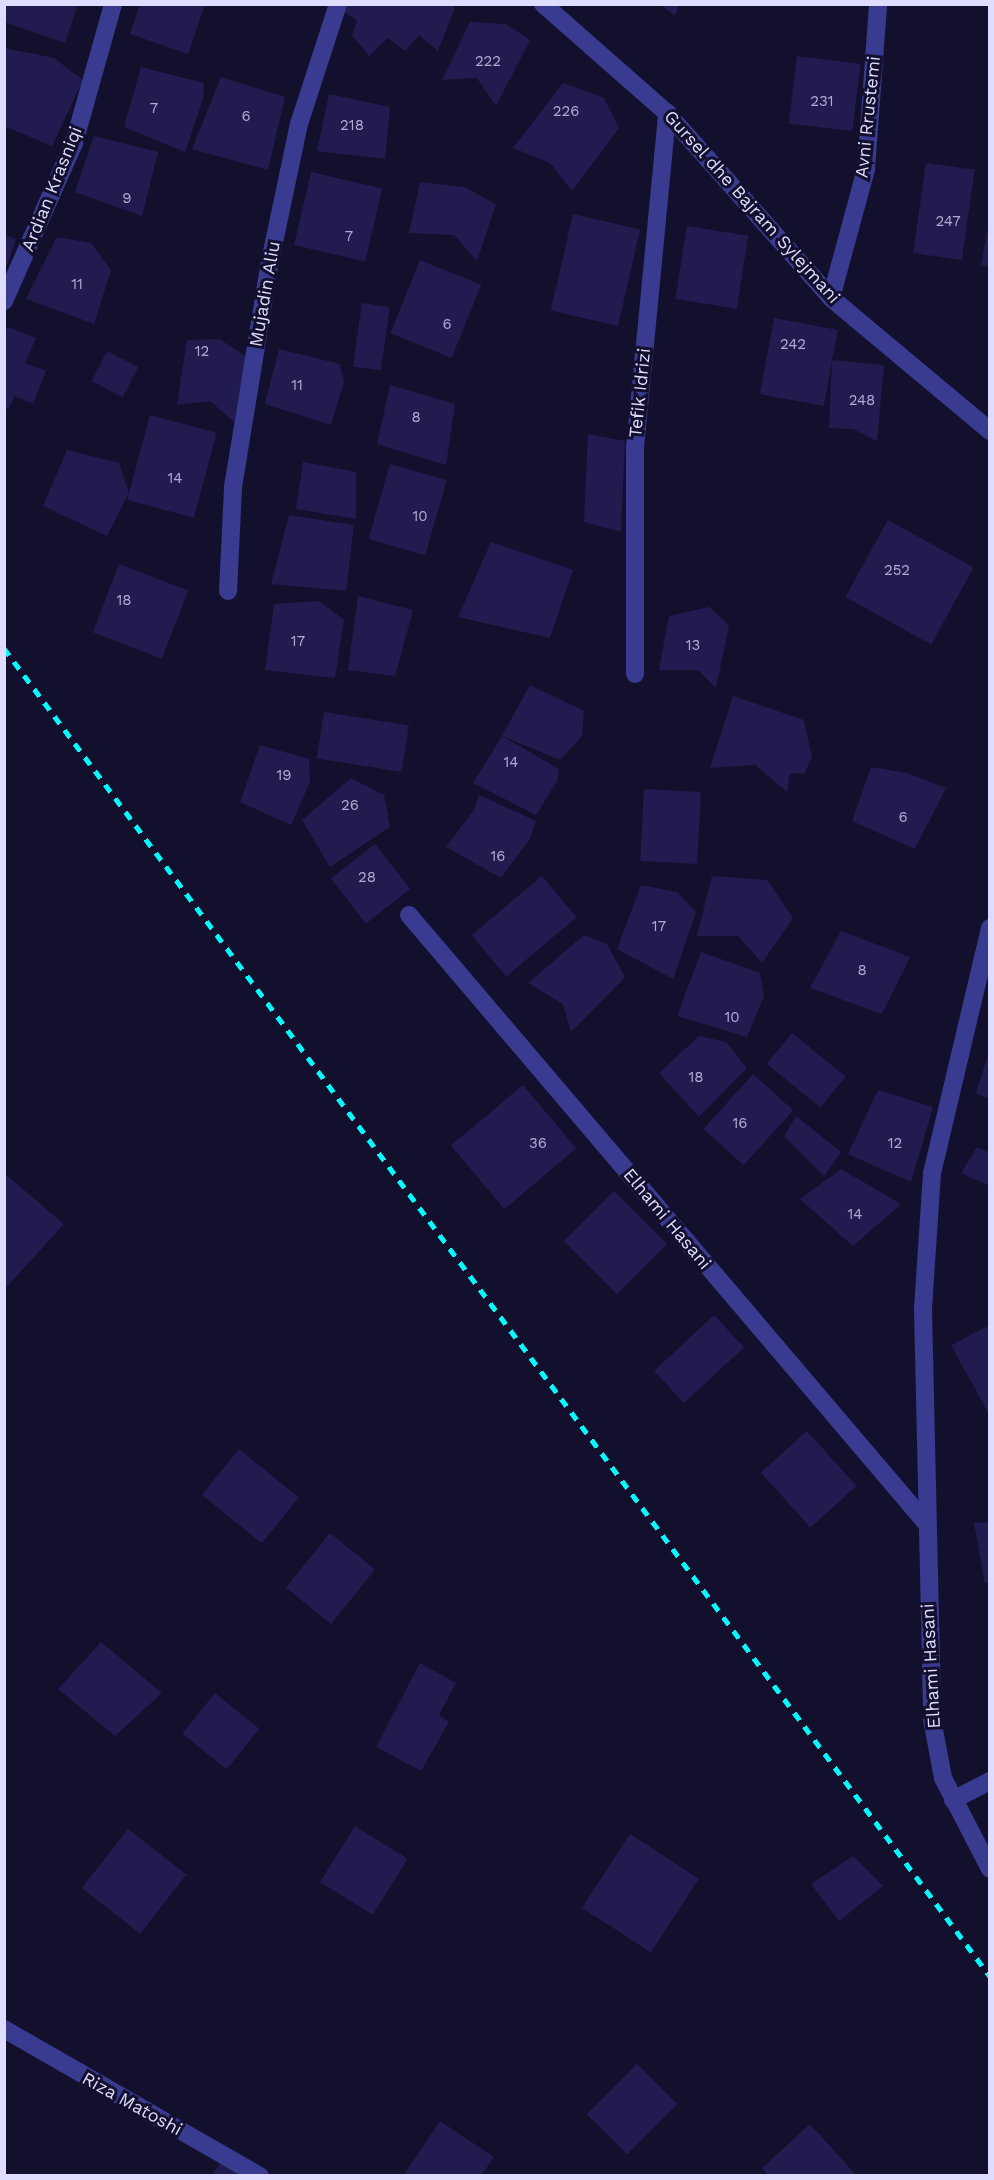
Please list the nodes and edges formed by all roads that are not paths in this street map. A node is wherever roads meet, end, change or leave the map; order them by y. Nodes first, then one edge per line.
1 (113, 4) edge
2 (338, 4) edge
3 (543, 4) edge
4 (878, 4) edge
5 (667, 113) junction
6 (831, 298) junction
7 (4, 301) edge
8 (990, 432) edge
9 (228, 591) dead end
10 (635, 674) dead end
11 (409, 915) dead end
12 (990, 928) edge
13 (926, 1523) junction
14 (990, 1781) edge
15 (952, 1800) junction
16 (990, 1869) edge
17 (4, 2029) edge
18 (260, 2175) edge

1 - 7 street, Ardian Krasniqi
2 - 9 street, Mujadin Aliu
3 - 5 street, Gursel dhe Bajram Sylejmani
4 - 6 street, Avni Rrustemi
5 - 6 street, Gursel dhe Bajram Sylejmani
5 - 10 street, Tefik Idrizi
6 - 8 street, Gursel dhe Bajram Sylejmani
11 - 13 street, Elhami Hasani
12 - 13 street, Elhami Hasani
13 - 15 street, Elhami Hasani
14 - 15 street
15 - 16 street, Elhami Hasani
17 - 18 street, Riza Matoshi

